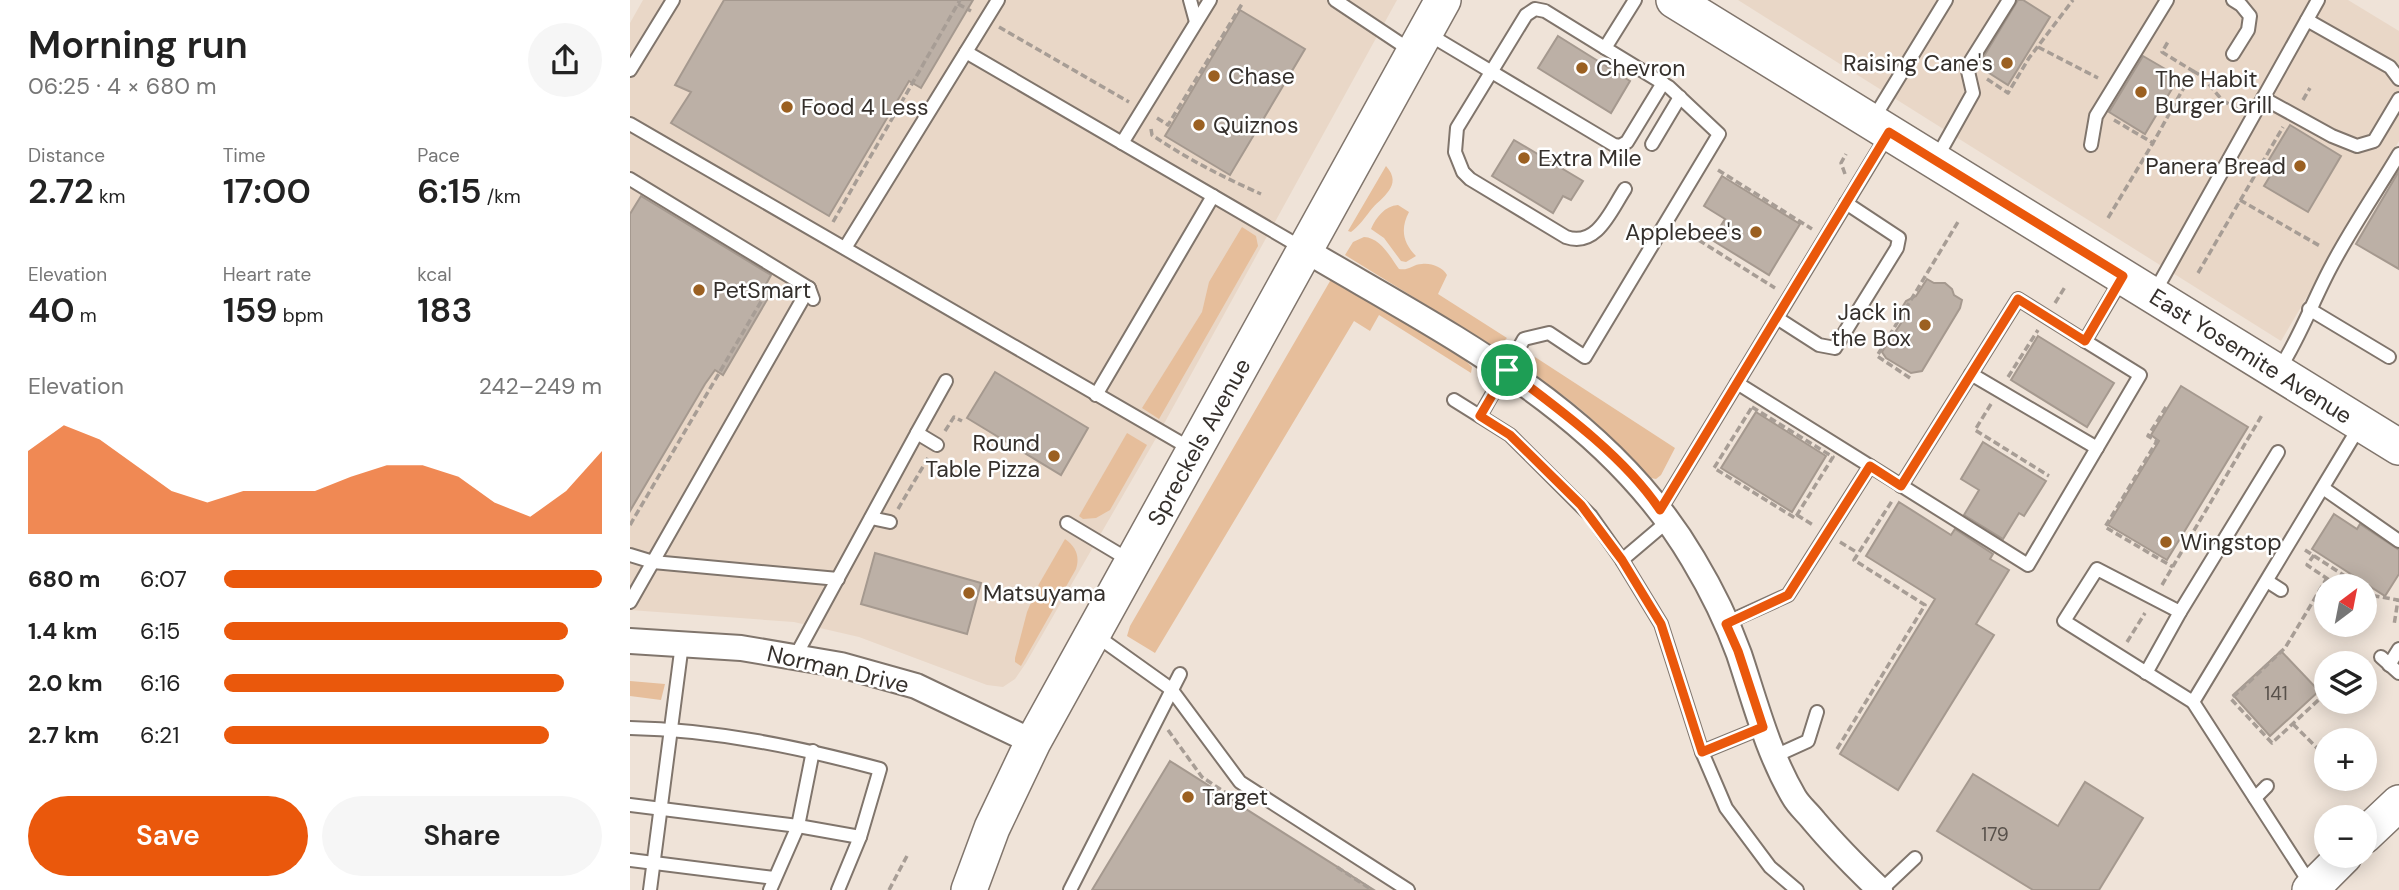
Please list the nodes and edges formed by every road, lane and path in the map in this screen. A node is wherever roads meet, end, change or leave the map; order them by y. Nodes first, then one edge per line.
1 (673, 0) edge
2 (998, 0) edge
3 (1190, 0) edge
4 (1210, 0) edge
5 (1335, 0) edge
6 (1443, 0) edge
7 (1467, 0) edge
8 (1635, 0) edge
9 (1674, 0) edge
10 (1946, 0) edge
11 (2009, 0) edge
12 (2073, 0) edge
13 (2167, 0) edge
14 (2233, 0) edge
15 (2318, 0) edge
16 (959, 2) edge
17 (1242, 4) dead end
18 (986, 20) junction
19 (2307, 20) junction
20 (1196, 22) junction
21 (2169, 40) dead end
22 (2038, 47) junction
23 (1605, 48) junction
24 (966, 52) junction
25 (2233, 54) dead end
26 (1416, 56) junction
27 (630, 70) edge
28 (2193, 71) junction
29 (1493, 72) junction
30 (2098, 78) dead end
31 (1987, 79) dead end
32 (2399, 79) edge
33 (1663, 83) junction
34 (2310, 88) dead end
35 (1680, 97) junction
36 (2263, 98) junction
37 (2399, 99) edge
38 (2237, 109) dead end
39 (1142, 110) junction
40 (2294, 115) junction
41 (1156, 118) junction
42 (2114, 120) dead end
43 (630, 124) edge
44 (1880, 127) junction
45 (1122, 143) junction
46 (2153, 143) junction
47 (1652, 144) dead end
48 (2091, 145) dead end
49 (2399, 154) edge
50 (1935, 161) junction
51 (1716, 169) dead end
52 (630, 179) edge
53 (1625, 189) dead end
54 (1261, 194) dead end
55 (1213, 196) junction
56 (2240, 200) junction
57 (1846, 203) junction
58 (2108, 218) dead end
59 (833, 222) dead end
60 (1958, 222) dead end
61 (1679, 228) dead end
62 (1812, 230) dead end
63 (2320, 246) dead end
64 (845, 248) junction
65 (1305, 250) junction
66 (2198, 273) dead end
67 (2123, 276) junction
68 (769, 288) dead end
69 (1776, 288) dead end
70 (2153, 295) junction
71 (2309, 309) junction
72 (1777, 318) junction
73 (2085, 341) junction
74 (2389, 357) dead end
75 (1507, 370) junction
76 (2278, 372) junction
77 (1971, 374) junction
78 (1910, 378) dead end
79 (946, 381) dead end
80 (1737, 383) junction
81 (1096, 395) junction
82 (1454, 400) dead end
83 (1752, 407) joint
84 (2166, 407) dead end
85 (2262, 415) dead end
86 (1480, 416) junction
87 (962, 421) dead end
88 (2361, 424) junction
89 (916, 433) junction
90 (937, 445) junction
91 (2399, 447) edge
92 (2097, 448) junction
93 (1194, 451) junction
94 (2278, 452) dead end
95 (1870, 466) junction
96 (2323, 488) junction
97 (1899, 490) junction
98 (1664, 515) junction
99 (871, 517) junction
100 (890, 522) joint
101 (1067, 523) dead end
102 (630, 525) edge
103 (2309, 539) dead end
104 (2399, 541) edge
105 (630, 555) edge
106 (2314, 555) junction
107 (1622, 560) junction
108 (653, 562) junction
109 (1133, 562) junction
110 (2173, 567) junction
111 (2321, 574) edge
112 (2342, 574) edge
113 (838, 579) junction
114 (2267, 581) junction
115 (2281, 590) dead end
116 (2377, 596) edge
117 (2154, 598) junction
118 (2314, 600) edge
119 (630, 602) edge
120 (2180, 612) junction
121 (1726, 624) junction
122 (2394, 625) dead end
123 (1093, 634) junction
124 (630, 641) edge
125 (681, 644) junction
126 (2399, 649) edge
127 (2119, 656) junction
128 (795, 657) junction
129 (2390, 665) edge
130 (2146, 673) junction
131 (1180, 674) dead end
132 (1171, 690) junction
133 (2193, 702) junction
134 (2314, 704) edge
135 (1817, 712) dead end
136 (2293, 724) junction
137 (1763, 727) junction
138 (630, 728) edge
139 (671, 729) junction
140 (1033, 742) junction
141 (2314, 745) edge
142 (1837, 749) dead end
143 (813, 751) junction
144 (1702, 752) junction
145 (1775, 756) junction
146 (2267, 786) dead end
147 (2255, 798) junction
148 (2399, 803) edge
149 (630, 805) edge
150 (660, 809) junction
151 (2377, 824) edge
152 (798, 826) junction
153 (860, 837) junction
154 (908, 855) dead end
155 (1915, 858) dead end
156 (630, 860) edge
157 (654, 862) junction
158 (2333, 868) edge
159 (772, 884) edge
160 (2313, 889) edge
161 (650, 890) edge
162 (838, 890) edge
163 (889, 890) edge
164 (969, 890) edge
165 (1070, 890) edge
166 (1408, 890) edge
167 (1797, 890) edge
168 (1880, 890) edge

1 - 27 lane
2 - 18 lane
3 - 20 lane
4 - 20 lane
5 - 26 lane
6 - 26 street, Spreckels Avenue
7 - 26 street
8 - 23 lane
9 - 44 street, East Yosemite Avenue
10 - 44 lane
11 - 50 lane
12 - 22 path
13 - 48 lane
14 - 25 lane
15 - 19 lane
16 - 18 path
16 - 59 path
17 - 41 path
18 - 24 lane
18 - 39 path
19 - 32 lane
19 - 36 lane
20 - 39 lane
21 - 28 path
22 - 30 path
22 - 31 path
23 - 29 lane
23 - 33 lane
24 - 45 lane
24 - 64 lane
26 - 29 lane
26 - 65 street, Spreckels Avenue
28 - 38 path
28 - 46 path
29 - 33 lane
29 - 53 lane
33 - 35 lane
34 - 40 path
35 - 47 lane
35 - 75 lane
36 - 40 lane
36 - 70 lane
37 - 40 lane
39 - 41 path
39 - 45 lane
40 - 56 path
41 - 54 path
42 - 46 path
43 - 64 lane
44 - 50 street, East Yosemite Avenue
44 - 57 lane
45 - 55 lane
46 - 58 path
49 - 71 lane
50 - 67 street, East Yosemite Avenue
51 - 62 path
52 - 108 lane
55 - 65 lane
55 - 81 lane
56 - 63 path
56 - 66 path
57 - 72 lane
57 - 72 lane
60 - 78 path
61 - 69 path
64 - 81 lane
65 - 75 street
65 - 93 street, Spreckels Avenue
67 - 70 street, East Yosemite Avenue
67 - 73 lane
68 - 102 path
70 - 76 street, East Yosemite Avenue
71 - 74 lane
71 - 76 lane
72 - 80 lane
73 - 77 lane
73 - 92 lane
75 - 86 lane
75 - 98 street
76 - 88 street, East Yosemite Avenue
77 - 92 lane
77 - 97 lane
79 - 89 lane
80 - 95 lane
80 - 98 lane
81 - 93 lane
82 - 86 lane
83 - 83 path
84 - 110 path
85 - 110 path
86 - 107 lane
87 - 90 path
88 - 91 street, East Yosemite Avenue
88 - 96 lane
89 - 90 lane
89 - 99 lane
90 - 100 path
92 - 97 lane
93 - 109 street, Spreckels Avenue
94 - 120 lane
95 - 97 lane
95 - 121 lane
96 - 104 lane
96 - 114 lane
97 - 142 path
98 - 107 lane
98 - 121 street
99 - 100 lane
99 - 113 lane
101 - 109 lane
103 - 106 path
105 - 108 lane
106 - 111 path
106 - 112 path
107 - 144 lane
108 - 113 lane
108 - 119 lane
109 - 123 street, Spreckels Avenue
110 - 117 path
113 - 128 lane
114 - 115 lane
114 - 133 lane
116 - 122 path
117 - 120 lane
117 - 127 path
117 - 127 lane
118 - 136 path
120 - 130 lane
121 - 137 street
123 - 132 lane
123 - 140 street, Spreckels Avenue
124 - 125 street, Norman Drive
125 - 128 street, Norman Drive
125 - 139 lane
126 - 129 lane
127 - 130 lane
128 - 140 street, Norman Drive
130 - 133 lane
131 - 132 lane
132 - 165 lane
132 - 166 lane
133 - 147 lane
134 - 136 path
135 - 145 lane
136 - 141 path
137 - 144 lane
137 - 145 street
138 - 139 lane
139 - 143 lane
139 - 150 lane
140 - 164 street, Spreckels Avenue
143 - 152 lane
143 - 153 lane
144 - 167 lane
145 - 168 street
146 - 147 lane
147 - 160 lane
148 - 151 street
149 - 150 lane
150 - 152 lane
150 - 157 lane
152 - 153 lane
152 - 159 lane
153 - 162 lane
154 - 163 path
155 - 168 lane
156 - 157 lane
157 - 159 lane
157 - 161 lane
158 - 160 street

